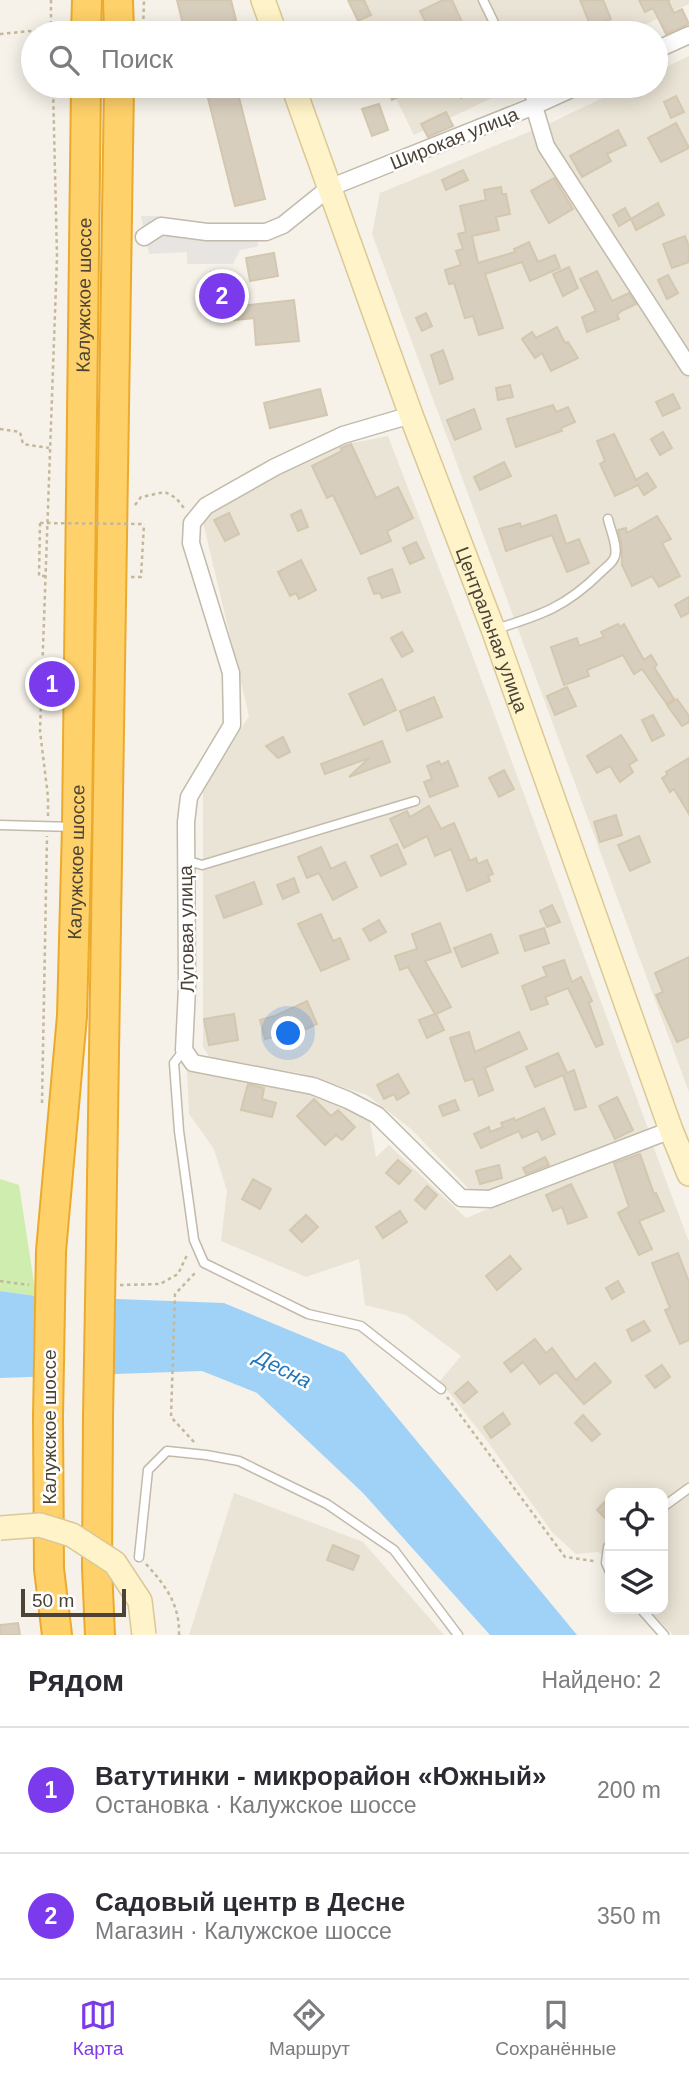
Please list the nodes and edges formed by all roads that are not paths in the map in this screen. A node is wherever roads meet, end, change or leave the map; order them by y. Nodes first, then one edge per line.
1 (87, 0) edge
2 (118, 0) edge
3 (125, 0) edge
4 (263, 0) edge
5 (483, 0) edge
6 (86, 21) edge
7 (119, 21) edge
8 (122, 21) edge
9 (271, 21) edge
10 (493, 21) edge
11 (689, 35) edge
12 (668, 45) edge
13 (86, 98) edge
14 (119, 98) edge
15 (298, 98) edge
16 (530, 98) edge
17 (552, 98) edge
18 (534, 106) junction
19 (330, 188) junction
20 (144, 237) dead end
21 (689, 368) edge
22 (411, 415) junction
23 (608, 519) dead end
24 (493, 629) junction
25 (415, 801) dead end
26 (0, 825) edge
27 (77, 827) junction
28 (185, 860) junction
29 (184, 1050) junction
30 (671, 1130) junction
31 (689, 1174) edge
32 (441, 1389) road end
33 (689, 1488) edge
34 (668, 1503) edge
35 (0, 1528) edge
36 (139, 1557) road end
37 (645, 1614) edge
38 (57, 1635) edge
39 (100, 1635) edge
40 (144, 1635) edge
41 (458, 1635) edge
42 (664, 1635) edge

1 - 6 highway
2 - 7 highway
3 - 8 street
4 - 9 street
5 - 10 lane
11 - 12 street
13 - 27 highway, Калужское шоссе
14 - 39 highway, Калужское шоссе, bridge
15 - 19 street, Центральная улица
16 - 18 lane
17 - 18 street, Широкая улица
18 - 19 street, Широкая улица
18 - 21 street
19 - 20 street, Широкая улица
19 - 22 street, Центральная улица
22 - 24 street, Центральная улица
22 - 28 street, Луговая улица
23 - 24 lane
24 - 30 street, Центральная улица
25 - 28 lane
26 - 27 lane
27 - 38 highway, Калужское шоссе, bridge
28 - 29 street, Луговая улица
29 - 30 street
29 - 32 lane
30 - 31 street, Центральная улица
33 - 34 lane
35 - 40 street, bridge
36 - 41 lane
37 - 42 lane

